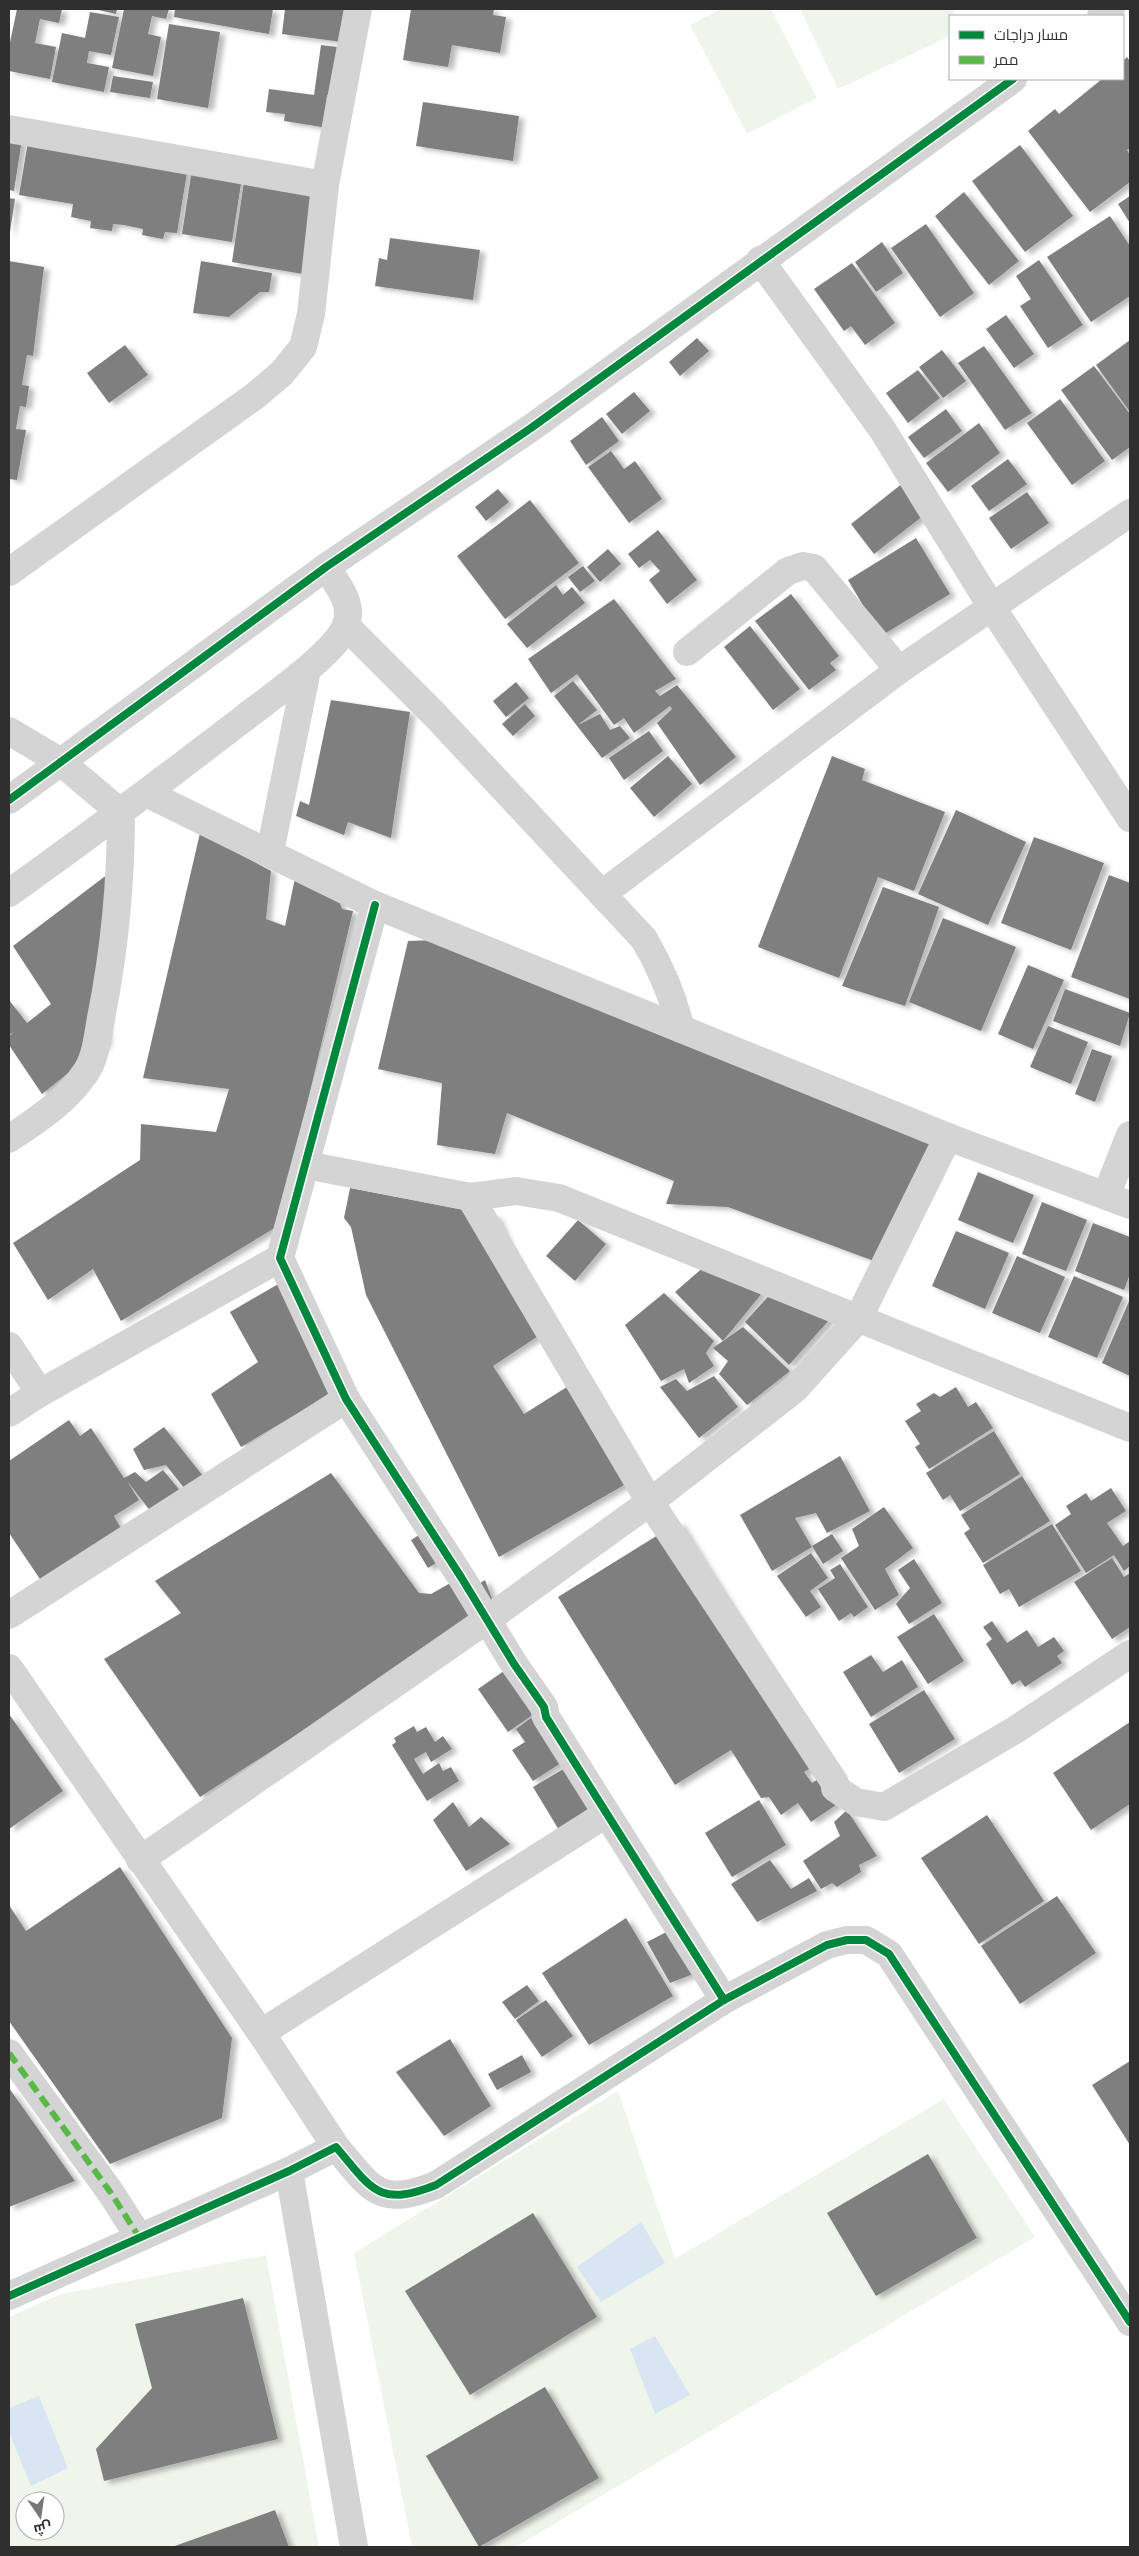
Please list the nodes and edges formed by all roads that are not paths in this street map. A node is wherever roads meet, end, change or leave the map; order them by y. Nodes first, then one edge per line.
1 (358, 9) edge
2 (1012, 80) edge
3 (9, 129) edge
4 (325, 185) junction
5 (760, 260) junction
6 (1130, 513) edge
7 (326, 568) junction
8 (9, 572) edge
9 (991, 606) junction
10 (346, 626) junction
11 (687, 652) dead end
12 (306, 670) junction
13 (899, 670) junction
14 (9, 731) edge
15 (61, 762) junction
16 (146, 793) junction
17 (9, 800) edge
18 (121, 813) junction
19 (1130, 818) edge
20 (270, 852) junction
21 (9, 893) edge
22 (602, 894) junction
23 (375, 905) junction
24 (681, 1029) junction
25 (1130, 1135) edge
26 (948, 1137) junction
27 (9, 1139) edge
28 (306, 1165) junction
29 (470, 1197) junction
30 (1118, 1201) edge
31 (280, 1258) junction
32 (858, 1320) junction
33 (9, 1346) edge
34 (40, 1393) junction
35 (346, 1399) junction
36 (9, 1413) edge
37 (1130, 1428) edge
38 (650, 1502) junction
39 (9, 1615) edge
40 (488, 1619) junction
41 (1130, 1654) edge
42 (9, 1668) edge
43 (606, 1814) junction
44 (140, 1860) junction
45 (724, 2000) junction
46 (261, 2033) junction
47 (9, 2053) edge
48 (336, 2147) junction
49 (289, 2171) junction
50 (138, 2237) junction
51 (9, 2296) edge
52 (1130, 2322) edge
53 (354, 2547) edge

1 - 4 street
2 - 5 street
3 - 4 street
4 - 8 street
5 - 7 street
5 - 9 street
6 - 9 street
7 - 10 street
7 - 15 street
9 - 13 street
9 - 19 street
10 - 12 street
10 - 22 street
11 - 13 street
12 - 16 street
12 - 20 street
13 - 22 street
14 - 15 street
15 - 17 street
15 - 18 street
16 - 18 street
16 - 20 street
18 - 21 street
18 - 27 street
20 - 23 street
22 - 24 street
23 - 24 street
23 - 28 street
24 - 26 street
25 - 30 street
26 - 30 street
26 - 32 street
28 - 29 street
28 - 31 street
29 - 32 street
29 - 38 street
31 - 34 street
31 - 35 street
32 - 37 street
32 - 38 street
33 - 34 street
34 - 36 street
35 - 39 street
35 - 40 street
38 - 40 street
38 - 41 street
40 - 43 street
40 - 44 street
42 - 44 street
43 - 45 street
43 - 46 street
44 - 46 street
45 - 48 street
45 - 52 street
46 - 48 street
47 - 50 street
48 - 49 street
49 - 50 street
49 - 53 street
50 - 51 street

